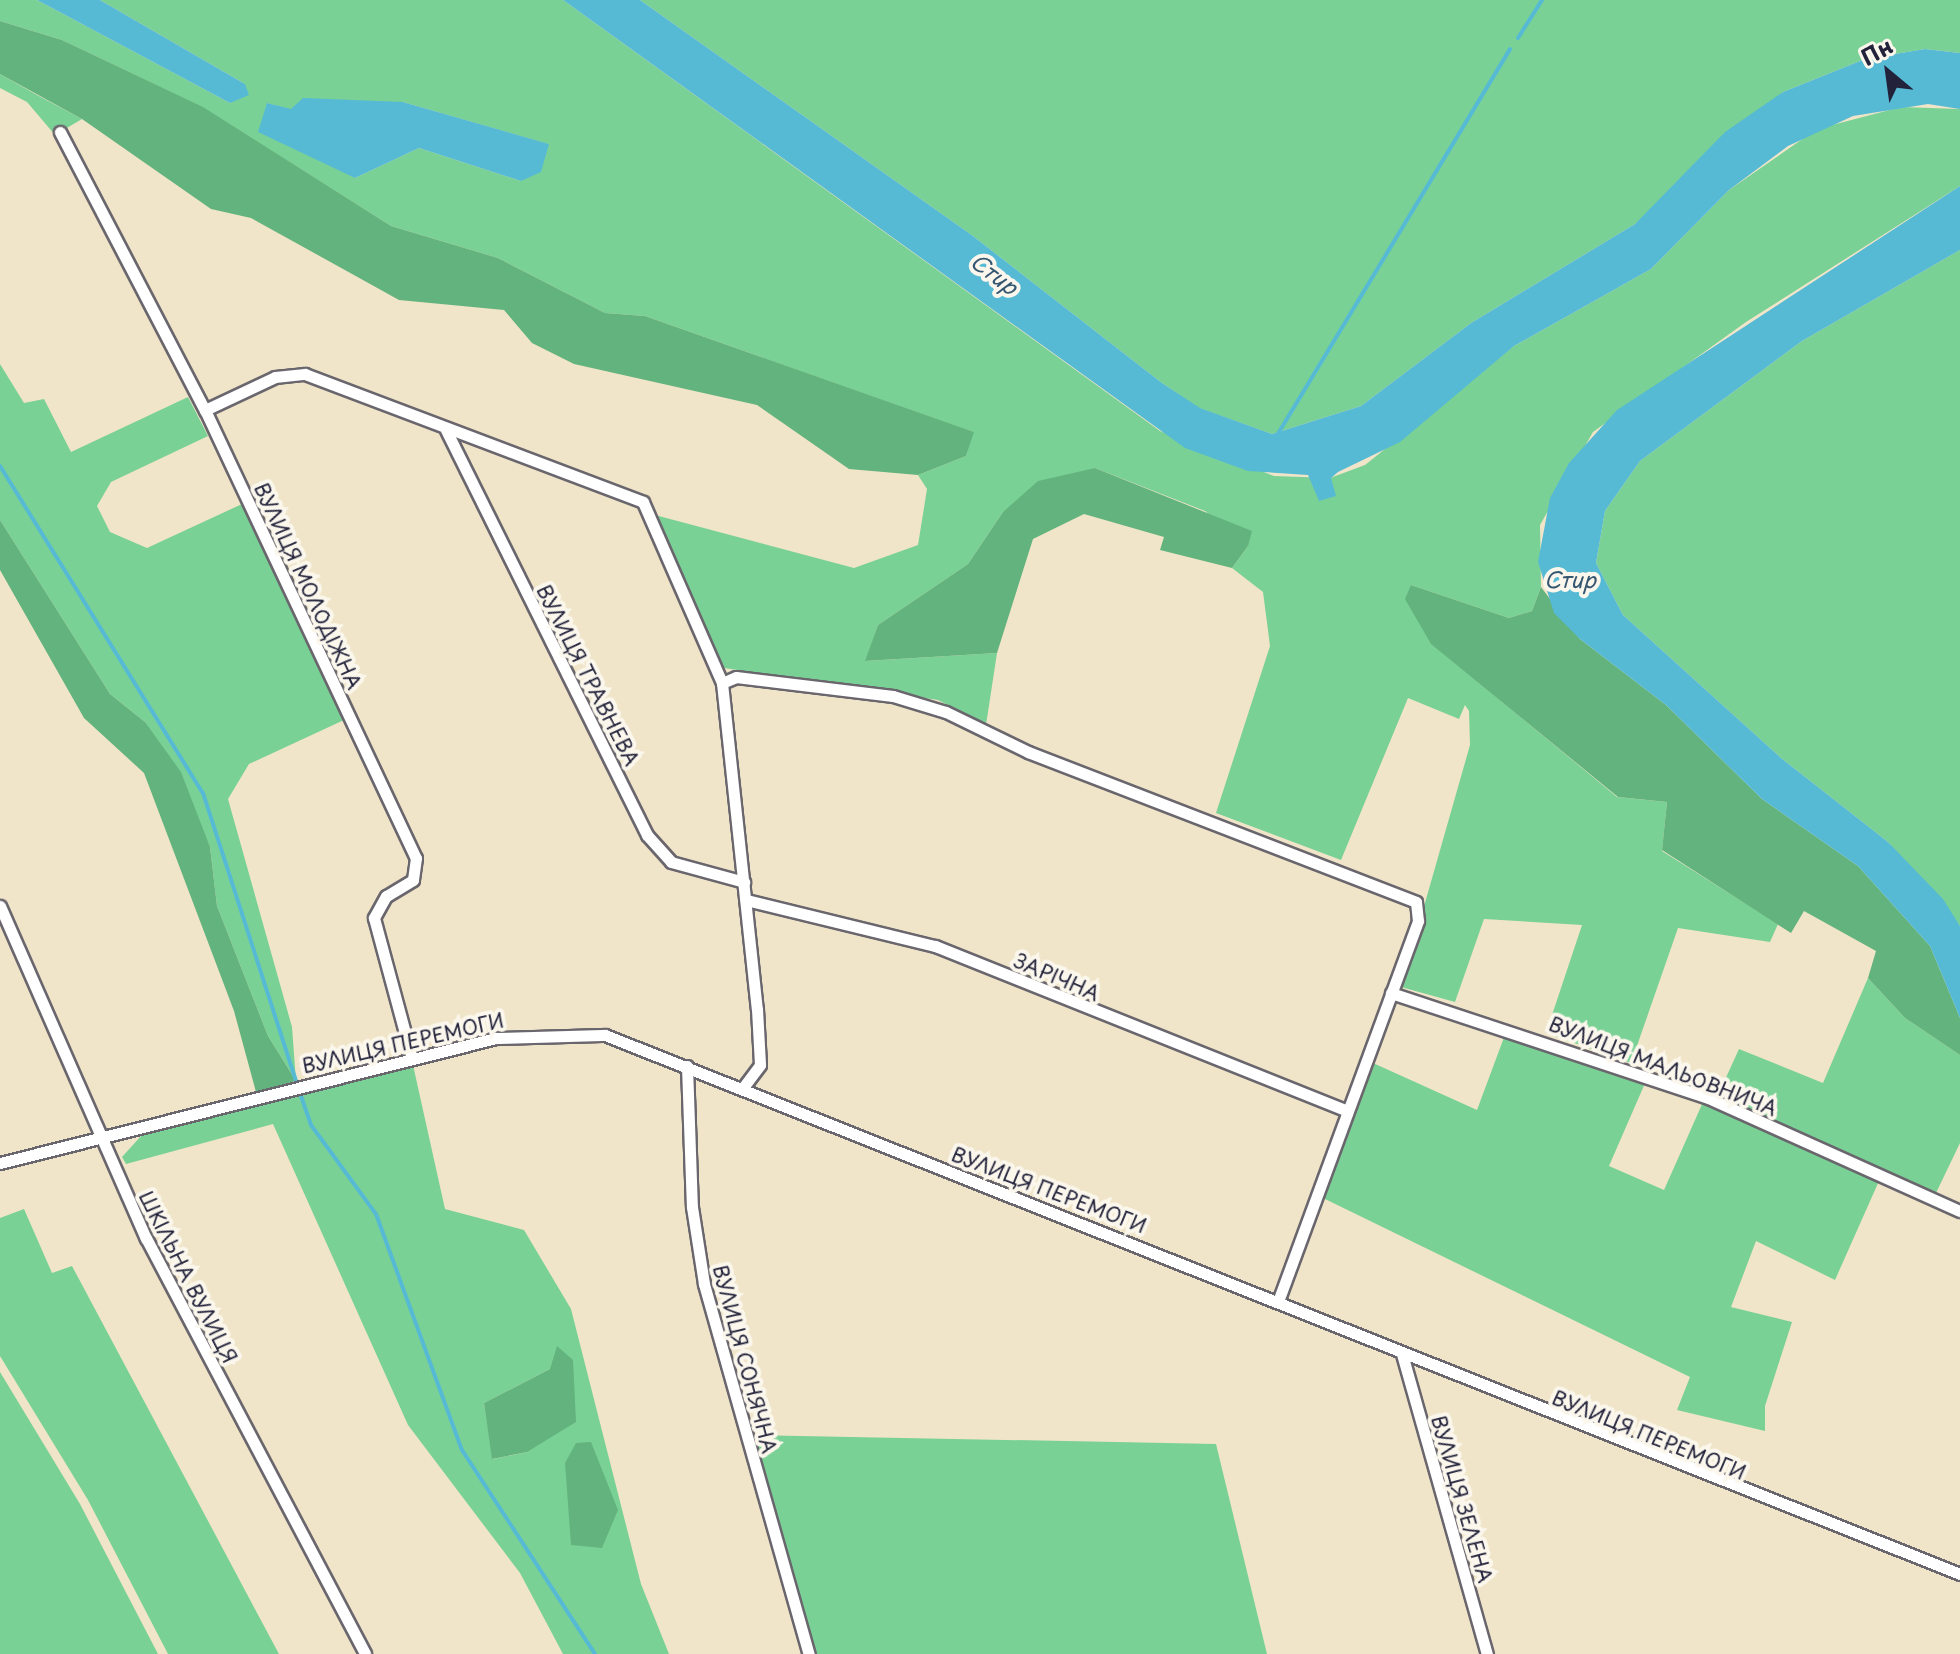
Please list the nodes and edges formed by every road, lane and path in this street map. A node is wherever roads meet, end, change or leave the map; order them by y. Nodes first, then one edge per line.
1 (60, 132) dead end
2 (205, 410) junction
3 (446, 430) junction
4 (722, 683) junction
5 (744, 882) junction
6 (746, 900) junction
7 (0, 906) edge
8 (1391, 993) junction
9 (412, 1059) junction
10 (687, 1066) junction
11 (742, 1089) junction
12 (1347, 1111) junction
13 (100, 1138) junction
14 (0, 1163) edge
15 (1960, 1211) edge
16 (1279, 1299) junction
17 (1402, 1354) junction
18 (1960, 1574) edge
19 (365, 1654) edge
20 (809, 1654) edge
21 (1487, 1654) edge

1 - 2 street, ВУЛИЦЯ МОЛОДІЖНА
2 - 3 street
2 - 9 street, ВУЛИЦЯ МОЛОДІЖНА
3 - 4 street
3 - 5 street, ВУЛИЦЯ ТРАВНЕВА
4 - 5 street
4 - 8 street
5 - 6 street
6 - 11 street
6 - 12 street, ЗАРІЧНА
7 - 13 street, ШКІЛЬНА ВУЛИЦЯ
8 - 12 street
8 - 15 street, ВУЛИЦЯ МАЛЬОВНИЧА
9 - 10 street, ВУЛИЦЯ ПЕРЕМОГИ
9 - 13 street, ВУЛИЦЯ ПЕРЕМОГИ
10 - 11 street, ВУЛИЦЯ ПЕРЕМОГИ
10 - 20 street, ВУЛИЦЯ СОНЯЧНА
11 - 16 street, ВУЛИЦЯ ПЕРЕМОГИ
12 - 16 street
13 - 14 street, ВУЛИЦЯ ПЕРЕМОГИ
13 - 19 street, ШКІЛЬНА ВУЛИЦЯ
16 - 17 street, ВУЛИЦЯ ПЕРЕМОГИ
17 - 18 street, ВУЛИЦЯ ПЕРЕМОГИ
17 - 21 street, ВУЛИЦЯ ЗЕЛЕНА

